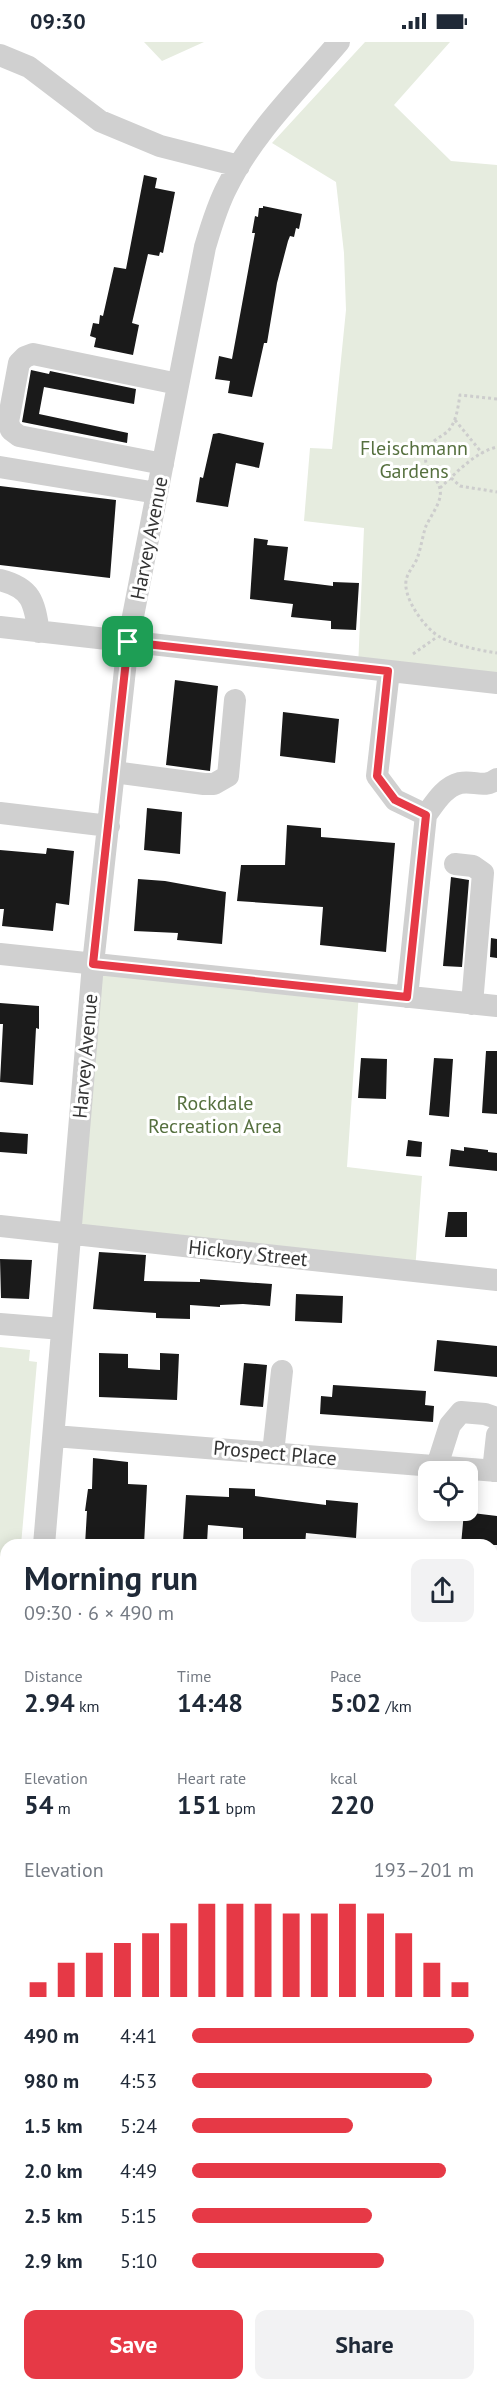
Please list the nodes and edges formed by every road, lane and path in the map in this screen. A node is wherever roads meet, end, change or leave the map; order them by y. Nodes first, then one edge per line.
1 (339, 42) edge
2 (0, 55) edge
3 (238, 166) junction
4 (178, 384) junction
5 (497, 399) edge
6 (455, 420) junction
7 (497, 447) edge
8 (482, 453) junction
9 (163, 464) junction
10 (0, 467) edge
11 (451, 478) junction
12 (440, 488) junction
13 (497, 492) edge
14 (157, 493) junction
15 (0, 580) edge
16 (0, 627) edge
17 (39, 632) junction
18 (128, 642) junction
19 (497, 653) edge
20 (388, 671) junction
21 (497, 683) edge
22 (235, 700) dead end
23 (114, 772) junction
24 (497, 779) edge
25 (0, 813) edge
26 (426, 815) junction
27 (109, 826) junction
28 (455, 864) dead end
29 (0, 954) edge
30 (93, 964) junction
31 (407, 997) junction
32 (472, 1004) junction
33 (497, 1006) edge
34 (0, 1226) edge
35 (70, 1233) junction
36 (497, 1280) edge
37 (0, 1324) edge
38 (62, 1329) junction
39 (282, 1371) dead end
40 (497, 1418) edge
41 (497, 1435) edge
42 (54, 1436) junction
43 (273, 1453) junction
44 (439, 1461) edge
45 (418, 1464) edge
46 (478, 1470) edge
47 (495, 1471) edge
48 (45, 1539) edge

1 - 3 street, Harvey Avenue
2 - 3 street
3 - 4 street, Harvey Avenue
4 - 9 street, Harvey Avenue
4 - 9 street
5 - 6 path
6 - 8 path
6 - 12 path
7 - 8 path
8 - 11 path
9 - 14 street, Harvey Avenue
10 - 14 street
11 - 12 path
11 - 13 path
12 - 19 path
14 - 18 street, Harvey Avenue
15 - 17 street
16 - 17 street
17 - 18 street
18 - 20 street
18 - 23 street, Harvey Avenue
20 - 21 street
20 - 26 street
22 - 23 street
23 - 27 street, Harvey Avenue
24 - 26 street
25 - 27 street
26 - 31 street
27 - 30 street, Harvey Avenue
28 - 32 street
29 - 30 street
30 - 31 street
30 - 35 street, Harvey Avenue
31 - 32 street
32 - 33 street
34 - 35 street, Hickory Street
35 - 36 street, Hickory Street
35 - 38 street, Harvey Avenue
37 - 38 street
38 - 42 street, Harvey Avenue
39 - 43 street
40 - 44 street
41 - 47 street
42 - 43 street, Prospect Place
42 - 48 street, Harvey Avenue
43 - 45 street, Prospect Place
46 - 47 street, Prospect Place

